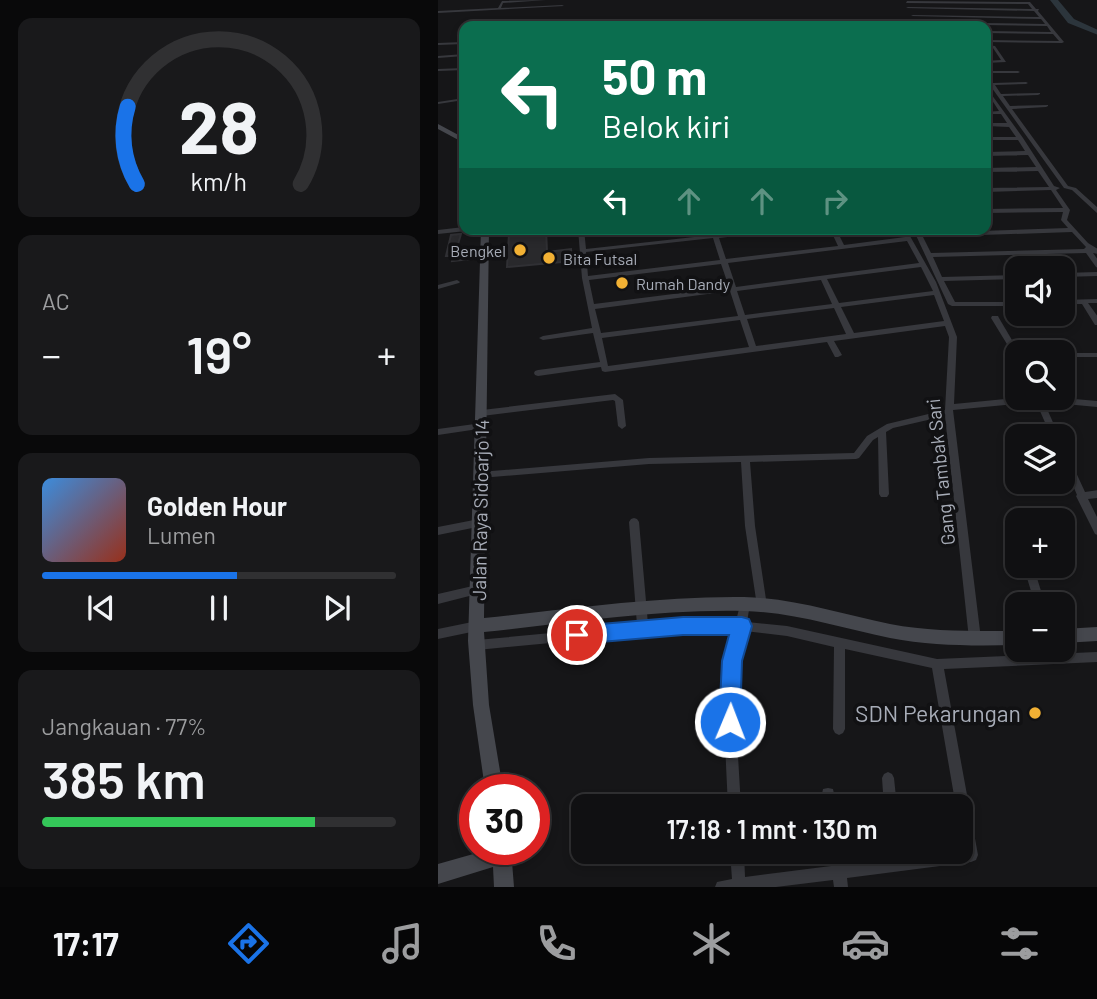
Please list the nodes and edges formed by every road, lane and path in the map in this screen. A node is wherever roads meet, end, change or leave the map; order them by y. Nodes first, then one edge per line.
1 (544, 0) edge
2 (944, 1) edge
3 (1006, 1) edge
4 (907, 2) edge
5 (1029, 2) edge
6 (562, 6) dead end
7 (908, 8) dead end
8 (499, 9) junction
9 (947, 9) junction
10 (958, 9) junction
11 (475, 10) junction
12 (1038, 10) junction
13 (438, 12) edge
14 (913, 16) dead end
15 (951, 16) junction
16 (963, 16) junction
17 (1043, 18) junction
18 (474, 19) dead end
19 (953, 21) edge
20 (991, 25) edge
21 (1048, 25) junction
22 (991, 32) edge
23 (1055, 33) junction
24 (991, 41) edge
25 (459, 43) edge
26 (438, 44) edge
27 (991, 47) edge
28 (459, 55) edge
29 (438, 57) edge
30 (991, 61) edge
31 (438, 64) edge
32 (451, 64) dead end
33 (457, 69) joint
34 (438, 70) edge
35 (1018, 72) dead end
36 (991, 74) edge
37 (454, 77) dead end
38 (1026, 83) dead end
39 (991, 87) edge
40 (991, 90) edge
41 (991, 94) edge
42 (1038, 94) dead end
43 (999, 95) junction
44 (459, 100) edge
45 (994, 100) joint
46 (438, 103) edge
47 (1046, 106) dead end
48 (1009, 108) junction
49 (1002, 112) junction
50 (991, 113) edge
51 (991, 125) edge
52 (1010, 125) junction
53 (438, 126) edge
54 (459, 138) edge
55 (1020, 138) junction
56 (991, 139) edge
57 (1030, 153) junction
58 (991, 154) edge
59 (1041, 169) junction
60 (991, 170) edge
61 (1066, 187) junction
62 (1054, 188) junction
63 (991, 190) edge
64 (1067, 210) junction
65 (991, 211) edge
66 (1098, 212) edge
67 (459, 230) edge
68 (1073, 230) junction
69 (991, 231) edge
70 (438, 232) edge
71 (485, 235) edge
72 (581, 235) edge
73 (699, 235) edge
74 (715, 235) edge
75 (836, 235) edge
76 (906, 235) edge
77 (919, 235) edge
78 (908, 239) junction
79 (842, 247) junction
80 (1087, 248) junction
81 (582, 251) junction
82 (1097, 251) edge
83 (929, 255) junction
84 (724, 262) junction
85 (923, 265) junction
86 (1098, 266) edge
87 (1098, 274) edge
88 (1075, 275) edge
89 (823, 277) junction
90 (1005, 277) edge
91 (585, 278) junction
92 (942, 279) junction
93 (457, 282) dead end
94 (438, 288) edge
95 (733, 289) junction
96 (937, 293) junction
97 (1098, 301) edge
98 (1075, 302) edge
99 (1084, 302) junction
100 (1005, 304) edge
101 (837, 306) junction
102 (591, 307) junction
103 (741, 317) junction
104 (995, 318) dead end
105 (949, 323) junction
106 (1098, 323) edge
107 (597, 333) junction
108 (851, 336) junction
109 (543, 338) dead end
110 (829, 339) junction
111 (1008, 340) edge
112 (753, 349) junction
113 (838, 355) dead end
114 (1075, 355) edge
115 (1098, 355) edge
116 (602, 364) junction
117 (538, 373) dead end
118 (1005, 402) edge
119 (1075, 402) edge
120 (1098, 404) edge
121 (950, 409) junction
122 (482, 419) junction
123 (622, 426) dead end
124 (882, 431) junction
125 (438, 432) edge
126 (745, 458) junction
127 (480, 475) junction
128 (1075, 482) edge
129 (884, 494) dead end
130 (1098, 494) edge
131 (1081, 496) junction
132 (634, 522) dead end
133 (479, 523) junction
134 (438, 531) edge
135 (1098, 531) edge
136 (477, 590) junction
137 (438, 599) edge
138 (762, 606) junction
139 (744, 616) junction
140 (642, 619) junction
141 (1098, 634) edge
142 (438, 635) edge
143 (1075, 635) edge
144 (477, 636) junction
145 (1005, 638) edge
146 (975, 639) junction
147 (840, 642) junction
148 (1098, 657) edge
149 (937, 664) junction
150 (839, 729) dead end
151 (492, 774) edge
152 (888, 778) dead end
153 (734, 794) edge
154 (890, 794) edge
155 (961, 794) edge
156 (738, 864) edge
157 (837, 864) edge
158 (870, 864) edge
159 (464, 865) edge
160 (503, 865) edge
161 (838, 871) junction
162 (438, 874) edge
163 (739, 884) junction
164 (504, 887) edge
165 (722, 887) edge
166 (841, 887) edge

1 - 8 street
2 - 3 street
2 - 4 street
2 - 9 street
3 - 5 street
5 - 12 street
6 - 8 street
7 - 9 street
8 - 11 street
9 - 10 street
9 - 15 street
10 - 12 street
10 - 16 street
11 - 13 street
11 - 18 street
12 - 17 street
14 - 15 street
15 - 16 street
15 - 19 street
16 - 17 street
17 - 21 street
20 - 21 street
21 - 23 street
22 - 23 street
23 - 24 street
25 - 26 street
27 - 30 street
28 - 29 street
31 - 32 street
33 - 34 street
33 - 37 street
35 - 36 street
38 - 39 street
40 - 43 street
41 - 45 street
42 - 43 street
43 - 48 street
44 - 46 street
45 - 49 street
47 - 48 street
48 - 61 street
49 - 50 street
49 - 52 street
51 - 52 street
52 - 55 street
53 - 54 main road
55 - 56 street
55 - 57 street
57 - 58 street
57 - 59 street
59 - 60 street
59 - 62 street
61 - 62 street
61 - 66 street
62 - 63 street
62 - 64 street
64 - 65 street
64 - 68 street
67 - 70 street
68 - 69 street
68 - 80 street
71 - 122 main road, Jalan Raya Sidoarjo 14
72 - 81 street
73 - 81 street
74 - 84 street
75 - 79 street
76 - 78 street, Gang Tambak Sari
77 - 83 street
78 - 79 street
78 - 85 street, Gang Tambak Sari
79 - 84 street
80 - 82 street
80 - 83 street
80 - 86 street
81 - 91 street
83 - 92 street
84 - 91 street
84 - 95 street
85 - 89 street
85 - 96 street, Gang Tambak Sari
87 - 88 street
89 - 95 street
89 - 101 street
90 - 92 street
91 - 102 street
92 - 100 street
93 - 94 street
95 - 102 street
95 - 103 street
96 - 101 street
96 - 105 street, Gang Tambak Sari
97 - 99 street
98 - 99 street
99 - 106 street
101 - 103 street
101 - 108 street
102 - 107 street
103 - 107 street
103 - 112 street
104 - 111 street
105 - 108 street
105 - 121 street, Gang Tambak Sari
107 - 109 street
107 - 116 street
108 - 110 street
110 - 112 street
110 - 113 street
112 - 116 street
114 - 115 street
116 - 117 street
118 - 121 street
119 - 120 street
121 - 124 street
121 - 146 street, Gang Tambak Sari
122 - 123 street
122 - 125 street
122 - 127 main road, Jalan Raya Sidoarjo 14
124 - 126 street
124 - 129 street
126 - 127 street
126 - 138 street
127 - 133 main road, Jalan Raya Sidoarjo 14
128 - 131 street
130 - 131 street
131 - 135 street
132 - 140 street
133 - 134 street
133 - 136 main road, Jalan Raya Sidoarjo 14
136 - 137 street
136 - 144 main road, Jalan Raya Sidoarjo 14
138 - 139 main road
138 - 146 main road
139 - 140 main road
139 - 147 street
139 - 153 street
140 - 144 main road
141 - 143 main road
142 - 144 street
144 - 151 main road, Jalan Raya Sidoarjo 14
145 - 146 main road
147 - 149 street
147 - 150 street
148 - 149 street
149 - 155 street
152 - 154 street
156 - 163 street
157 - 161 street
158 - 161 street
159 - 162 main road
160 - 164 main road
161 - 163 street
161 - 166 street
163 - 165 street

